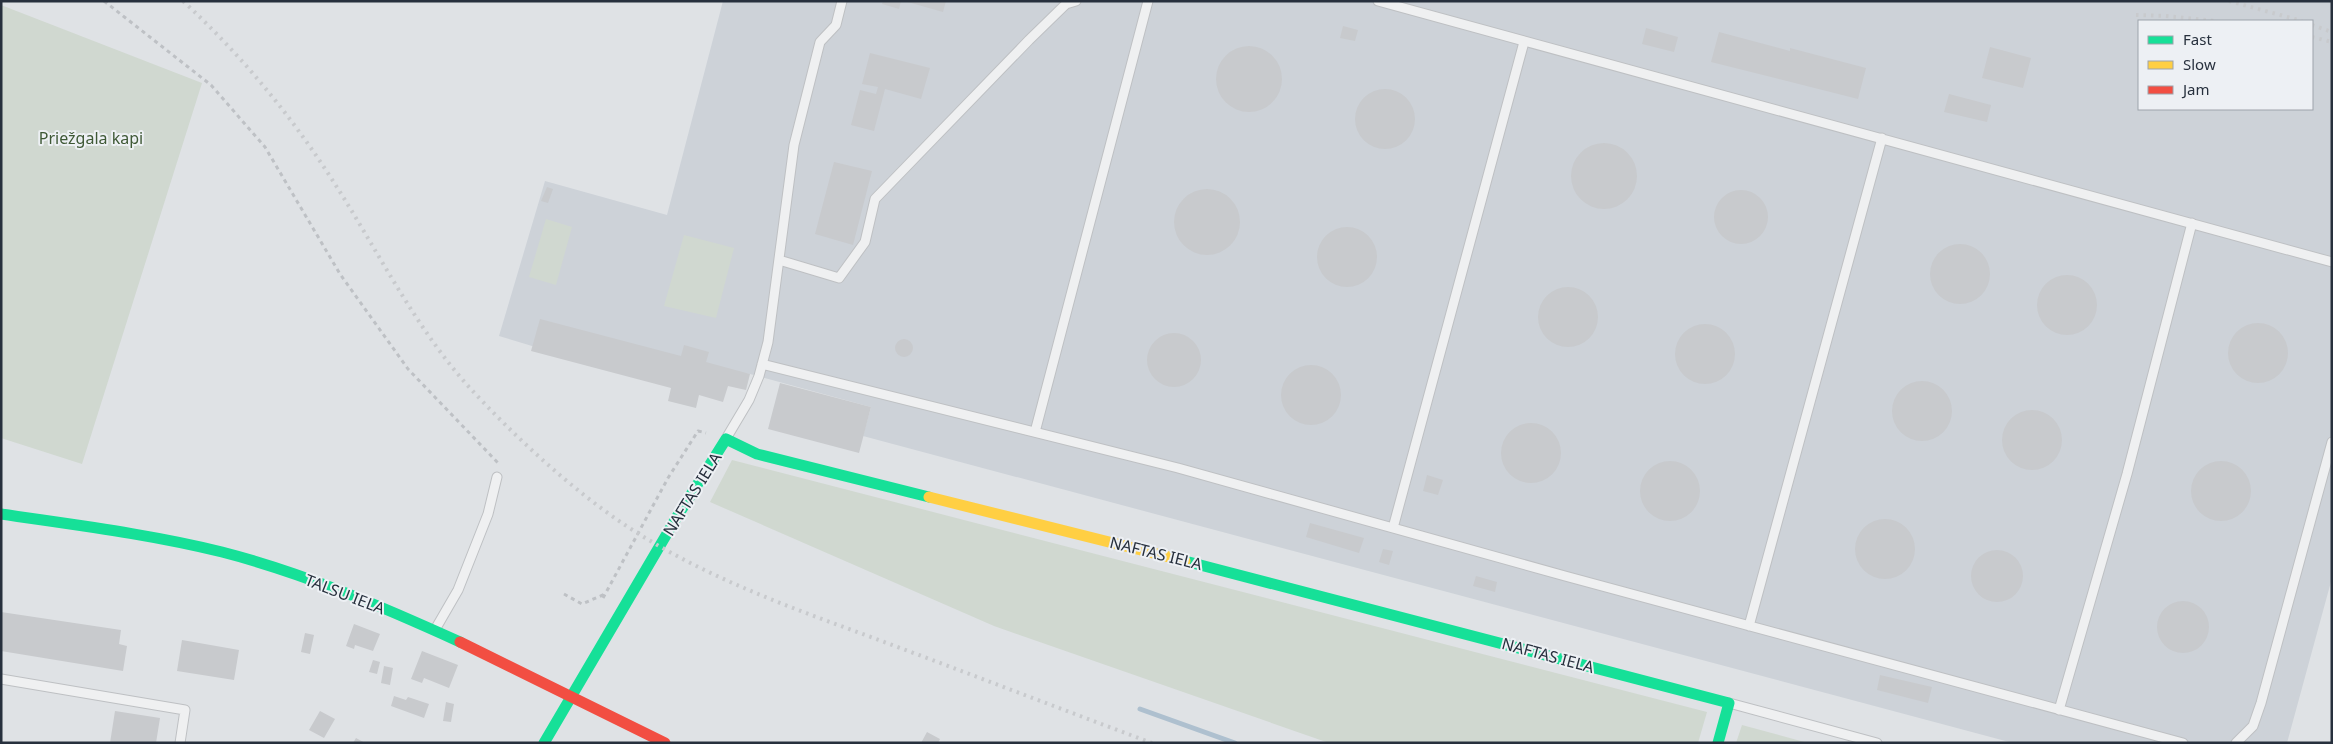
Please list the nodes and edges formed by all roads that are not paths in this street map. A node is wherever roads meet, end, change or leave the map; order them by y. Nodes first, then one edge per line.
1 (842, 1) edge
2 (1076, 1) edge
3 (1148, 1) edge
4 (1378, 1) edge
5 (1524, 42) junction
6 (1882, 138) junction
7 (2192, 223) junction
8 (779, 260) junction
9 (2332, 262) edge
10 (762, 364) junction
11 (1036, 432) junction
12 (726, 439) junction
13 (2332, 442) edge
14 (497, 478) road end
15 (1, 514) edge
16 (1393, 528) junction
17 (1749, 626) junction
18 (435, 630) junction
19 (1, 679) edge
20 (571, 696) junction
21 (1729, 703) junction
22 (2059, 710) junction
23 (180, 743) edge
24 (544, 743) edge
25 (665, 743) edge
26 (1718, 743) edge
27 (1878, 743) edge
28 (2183, 743) edge
29 (2236, 743) edge

1 - 8 lane
2 - 8 lane
3 - 11 lane
4 - 5 lane
5 - 6 lane
5 - 16 lane
6 - 7 lane
6 - 17 lane
7 - 9 lane
7 - 22 lane
8 - 10 lane
10 - 11 lane
10 - 12 lane
11 - 16 lane
12 - 20 street, NAFTAS IELA
12 - 21 street, NAFTAS IELA
13 - 29 lane
14 - 18 lane
15 - 18 street, TALSU IELA
16 - 17 lane
17 - 22 lane
18 - 20 street, TALSU IELA
19 - 23 lane
20 - 24 street, NAFTAS IELA
20 - 25 street, TALSU IELA
21 - 26 street
21 - 27 lane, NAFTAS IELA
22 - 28 lane

